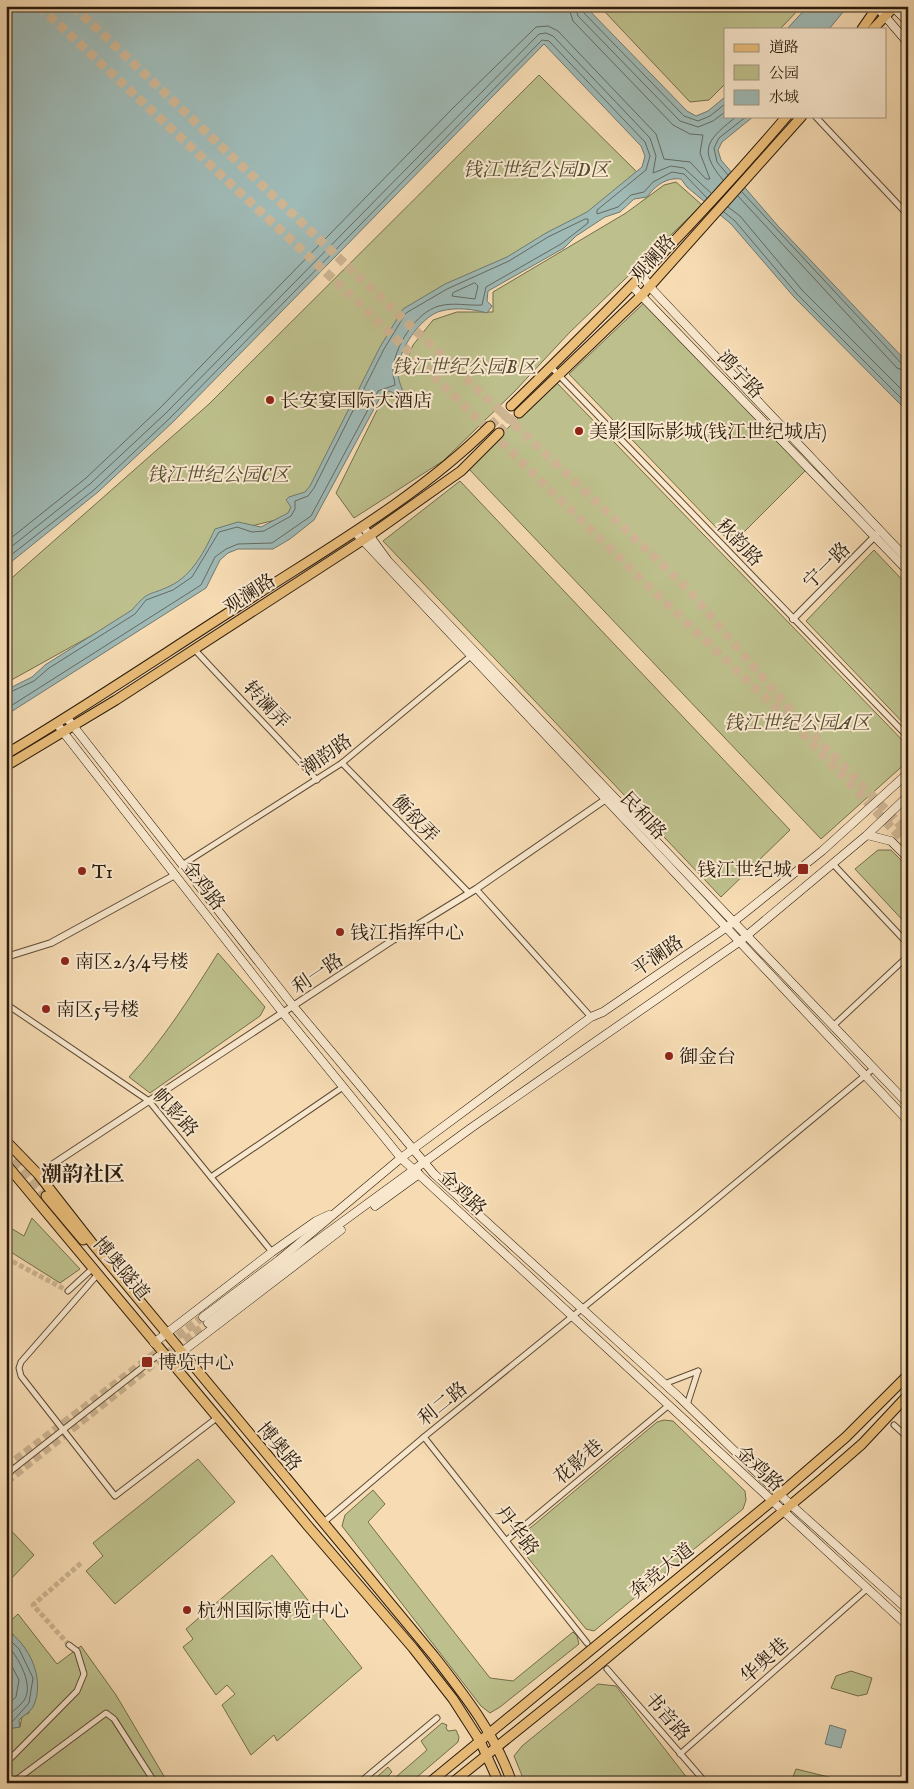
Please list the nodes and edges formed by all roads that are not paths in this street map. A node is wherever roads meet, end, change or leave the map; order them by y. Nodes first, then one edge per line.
1 (877, 6) edge
2 (894, 7) edge
3 (883, 16) junction
4 (908, 22) edge
5 (863, 28) edge
6 (874, 28) edge
7 (908, 43) edge
8 (785, 118) edge
9 (800, 118) edge
10 (817, 118) edge
11 (908, 215) edge
12 (643, 276) junction
13 (649, 286) junction
14 (633, 287) junction
15 (642, 295) junction
16 (555, 371) junction
17 (511, 406) tunnel mouth
18 (518, 413) tunnel mouth
19 (490, 426) tunnel mouth
20 (499, 433) tunnel mouth
21 (878, 534) junction
22 (362, 536) junction
23 (908, 560) edge
24 (908, 570) edge
25 (793, 619) junction
26 (194, 649) junction
27 (473, 654) junction
28 (67, 718) junction
29 (58, 724) junction
30 (72, 727) junction
31 (62, 734) junction
32 (908, 737) edge
33 (6, 754) edge
34 (342, 763) junction
35 (6, 766) edge
36 (908, 774) edge
37 (317, 780) junction
38 (908, 796) edge
39 (609, 797) junction
40 (866, 835) junction
41 (908, 858) edge
42 (833, 864) junction
43 (182, 865) junction
44 (175, 875) junction
45 (476, 889) junction
46 (469, 893) junction
47 (733, 922) junction
48 (726, 928) junction
49 (747, 936) junction
50 (739, 942) junction
51 (908, 944) edge
52 (908, 956) edge
53 (6, 957) edge
54 (6, 1004) edge
55 (294, 1006) junction
56 (283, 1014) junction
57 (591, 1017) junction
58 (833, 1026) junction
59 (874, 1068) junction
60 (864, 1075) junction
61 (343, 1086) junction
62 (149, 1101) junction
63 (908, 1104) edge
64 (908, 1120) edge
65 (6, 1141) edge
66 (413, 1149) junction
67 (401, 1158) junction
68 (6, 1164) edge
69 (425, 1164) junction
70 (416, 1172) junction
71 (38, 1174) junction
72 (211, 1177) junction
73 (333, 1213) junction
74 (272, 1252) junction
75 (96, 1271) junction
76 (122, 1279) junction
77 (68, 1291) dead end
78 (581, 1308) junction
79 (572, 1316) junction
80 (168, 1334) junction
81 (157, 1341) junction
82 (162, 1352) junction
83 (182, 1352) junction
84 (170, 1361) junction
85 (908, 1375) edge
86 (664, 1384) junction
87 (908, 1395) edge
88 (669, 1405) junction
89 (687, 1405) junction
90 (218, 1417) junction
91 (894, 1425) dead end
92 (64, 1430) junction
93 (424, 1437) junction
94 (908, 1438) edge
95 (9, 1470) edge
96 (6, 1478) edge
97 (779, 1494) junction
98 (772, 1501) junction
99 (791, 1505) junction
100 (783, 1512) junction
101 (324, 1522) junction
102 (507, 1540) junction
103 (867, 1589) junction
104 (908, 1610) edge
105 (908, 1626) edge
106 (587, 1643) dead end
107 (69, 1645) tunnel mouth
108 (607, 1669) dead end
109 (437, 1718) dead end
110 (489, 1732) junction
111 (480, 1741) junction
112 (498, 1746) junction
113 (680, 1754) junction
114 (486, 1755) junction
115 (6, 1763) edge
116 (12, 1783) edge
117 (155, 1783) edge
118 (359, 1783) edge
119 (429, 1783) edge
120 (452, 1783) edge
121 (499, 1783) edge
122 (512, 1783) edge
123 (706, 1783) edge

1 - 2 main road
1 - 3 main road
1 - 5 main road
2 - 3 main road
2 - 4 main road
3 - 6 main road
3 - 7 main road
8 - 12 main road, 观澜路
9 - 13 main road, 观澜路
10 - 11 street
12 - 13 main road, 鸿宁路
12 - 14 main road, 观澜路
13 - 15 main road, 观澜路
13 - 21 main road, 鸿宁路
14 - 15 main road, 鸿宁路
14 - 16 main road, 观澜路
15 - 16 main road, 观澜路
15 - 21 main road, 鸿宁路
16 - 17 main road, 观澜路
16 - 18 main road, 观澜路
16 - 25 street, 秋韵路
19 - 22 main road, 观澜路
20 - 22 main road, 观澜路
21 - 23 main road, 鸿宁路
21 - 24 main road, 鸿宁路
21 - 25 street, 宁一路
22 - 26 main road, 观澜路
22 - 27 main road, 民和路
22 - 28 main road, 观澜路
25 - 32 street, 秋韵路
26 - 30 main road, 观澜路
26 - 37 street, 转澜弄
27 - 34 street, 潮韵路
27 - 39 main road, 民和路
28 - 29 main road, 观澜路
28 - 30 main road, 金鸡路
29 - 31 main road, 金鸡路
29 - 33 main road, 观澜路
30 - 31 main road, 观澜路
30 - 43 main road, 金鸡路
31 - 35 main road, 观澜路
31 - 44 main road, 金鸡路
34 - 37 street, 潮韵路
34 - 46 street, 衡叙弄
36 - 47 main road, 平澜路
37 - 43 street, 潮韵路
38 - 40 main road, 平澜路
39 - 45 street, 利一路
39 - 47 main road, 民和路
39 - 48 main road, 民和路
40 - 41 main road
40 - 42 main road, 平澜路
42 - 49 main road, 平澜路
42 - 51 street
43 - 55 main road, 金鸡路
44 - 53 street
44 - 56 main road, 金鸡路
45 - 46 street, 利一路
45 - 57 street
46 - 55 street, 利一路
47 - 48 main road, 平澜路
47 - 49 main road, 民和路
48 - 50 main road, 民和路
48 - 57 main road, 平澜路
49 - 50 main road, 平澜路
49 - 58 main road, 民和路
50 - 60 main road, 民和路
50 - 69 main road, 平澜路
52 - 58 street
54 - 62 street, 帆影路
55 - 56 street, 利一路
55 - 66 main road, 金鸡路
56 - 61 main road, 金鸡路
56 - 62 street, 利一路
57 - 66 main road, 平澜路
58 - 59 main road, 民和路
59 - 60 street, 利二路
59 - 63 main road, 民和路
60 - 64 main road, 民和路
60 - 78 street, 利二路
61 - 67 main road, 金鸡路
61 - 72 street
62 - 71 street, 利一路
62 - 72 street, 帆影路
65 - 71 main road, 博奥路
66 - 67 main road, 平澜路
66 - 69 main road, 金鸡路
67 - 70 main road, 金鸡路
67 - 73 main road, 平澜路
68 - 75 main road, 博奥路
69 - 70 main road, 平澜路
69 - 78 main road, 金鸡路
70 - 73 main road
70 - 79 main road, 金鸡路
70 - 83 main road
71 - 76 main road, 博奥路
72 - 74 street, 帆影路
73 - 74 main road
74 - 80 main road
75 - 77 street
75 - 81 main road, 博奥路
75 - 92 street
76 - 80 main road, 博奥路
76 - 81 main road, 博奥隧道
78 - 79 street, 利二路
78 - 86 main road, 金鸡路
79 - 88 main road, 金鸡路
79 - 93 street, 利二路
80 - 81 main road
80 - 83 main road, 博奥路
81 - 82 main road, 博奥路
81 - 84 main road, 博奥隧道
82 - 84 main road, 博奥路
82 - 92 street
83 - 84 main road
83 - 101 main road, 博奥路
84 - 90 main road, 博奥路
85 - 97 main road, 奔竞大道
86 - 89 main road, 金鸡路
86 - 89 street
87 - 99 main road, 奔竞大道
88 - 98 main road, 金鸡路
88 - 102 street, 花影巷
89 - 97 main road, 金鸡路
90 - 92 street
90 - 111 main road, 博奥路
91 - 94 street
92 - 95 street
93 - 101 street, 利二路
93 - 102 street, 丹华路
95 - 96 street
97 - 98 main road, 奔竞大道
97 - 99 main road, 金鸡路
98 - 100 main road, 金鸡路
98 - 110 main road, 奔竞大道
99 - 100 main road, 奔竞大道
99 - 104 main road, 金鸡路
100 - 103 main road, 金鸡路
100 - 112 main road, 奔竞大道
101 - 110 main road, 博奥路
102 - 106 street, 丹华路
103 - 105 main road, 金鸡路
103 - 113 street, 华奥巷
107 - 115 street
108 - 113 street, 书音路
109 - 118 street
110 - 111 main road, 奔竞大道
110 - 112 main road, 博奥路
111 - 114 main road, 博奥路
111 - 119 main road, 奔竞大道
112 - 114 main road, 奔竞大道
112 - 122 main road, 博奥路
113 - 123 street, 书音路
114 - 120 main road, 奔竞大道
114 - 121 main road, 博奥路
116 - 117 street

